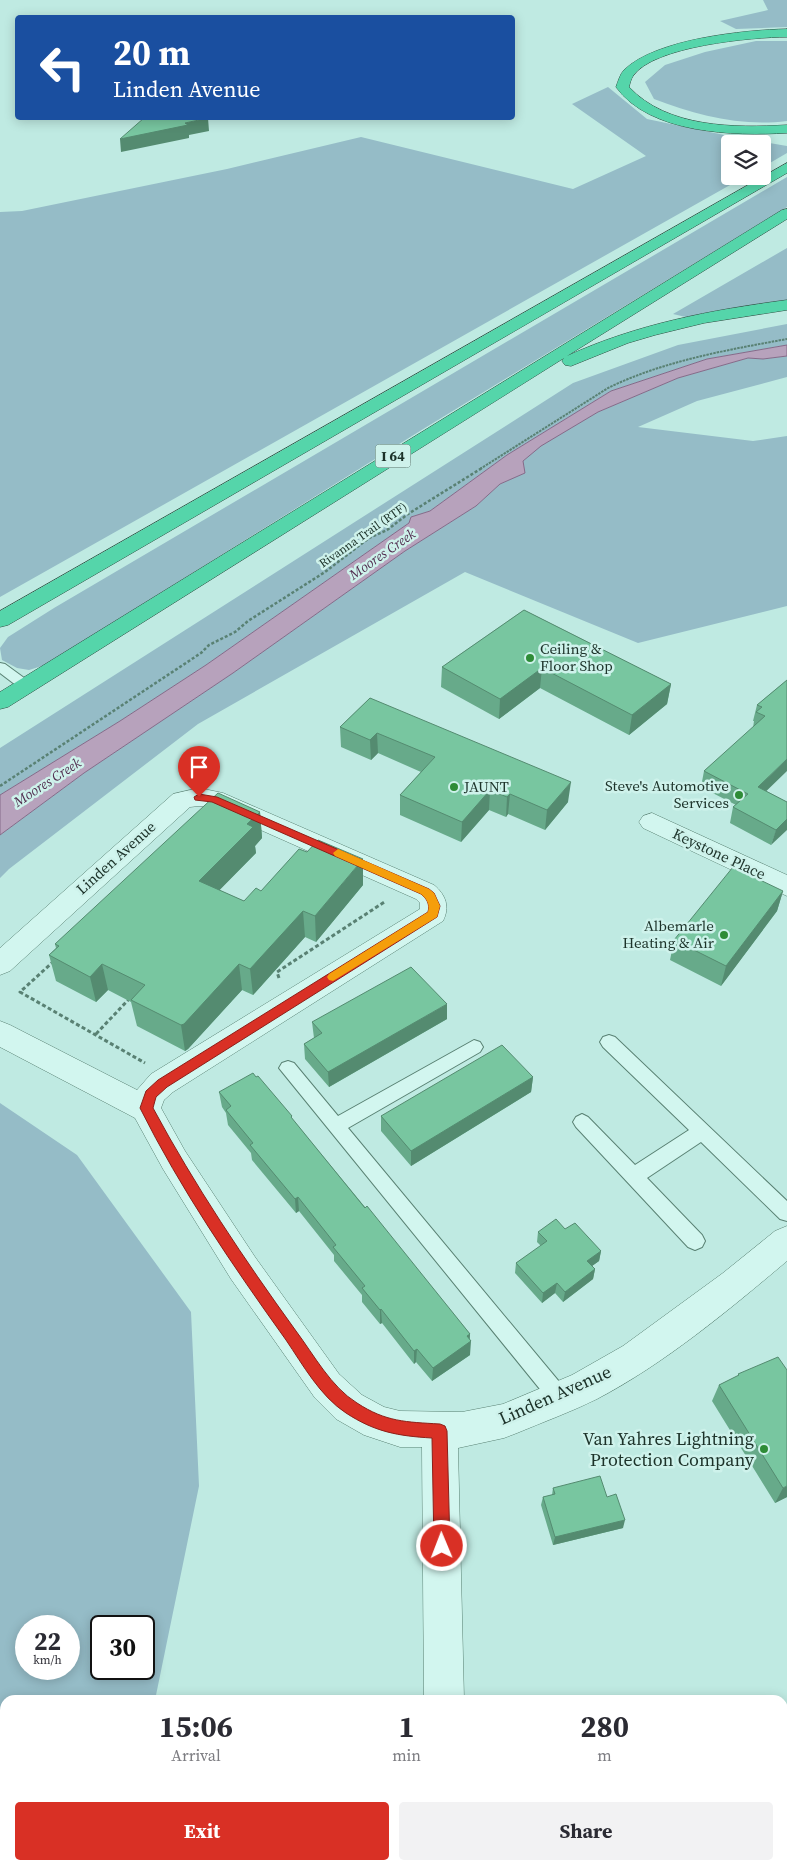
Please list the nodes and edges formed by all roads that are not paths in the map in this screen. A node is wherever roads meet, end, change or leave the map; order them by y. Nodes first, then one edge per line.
1 (787, 33) edge
2 (787, 129) edge
3 (787, 167) edge
4 (787, 213) edge
5 (787, 305) edge
6 (348, 484) junction
7 (0, 620) edge
8 (0, 667) edge
9 (26, 686) junction
10 (0, 702) edge
11 (652, 822) dead end
12 (787, 886) edge
13 (0, 964) edge
14 (0, 1033) edge
15 (609, 1042) dead end
16 (474, 1047) dead end
17 (288, 1068) dead end
18 (146, 1108) junction
19 (582, 1122) dead end
20 (336, 1126) junction
21 (701, 1132) junction
22 (634, 1176) junction
23 (787, 1213) edge
24 (695, 1241) dead end
25 (787, 1241) edge
26 (559, 1397) junction
27 (440, 1431) junction
28 (444, 1695) edge

1 - 2 highway
3 - 7 highway
4 - 6 highway, I 64
5 - 6 highway
6 - 9 highway, I 64
8 - 9 lane
9 - 10 highway, I 64
11 - 12 street, Keystone Place
13 - 18 street, Linden Avenue
14 - 18 street
15 - 21 lane
16 - 20 lane
17 - 20 lane
18 - 27 street, Linden Avenue
19 - 22 lane
20 - 26 lane
21 - 22 lane
21 - 23 lane
22 - 24 lane
25 - 26 street, Linden Avenue
26 - 27 street, Linden Avenue
27 - 28 street

